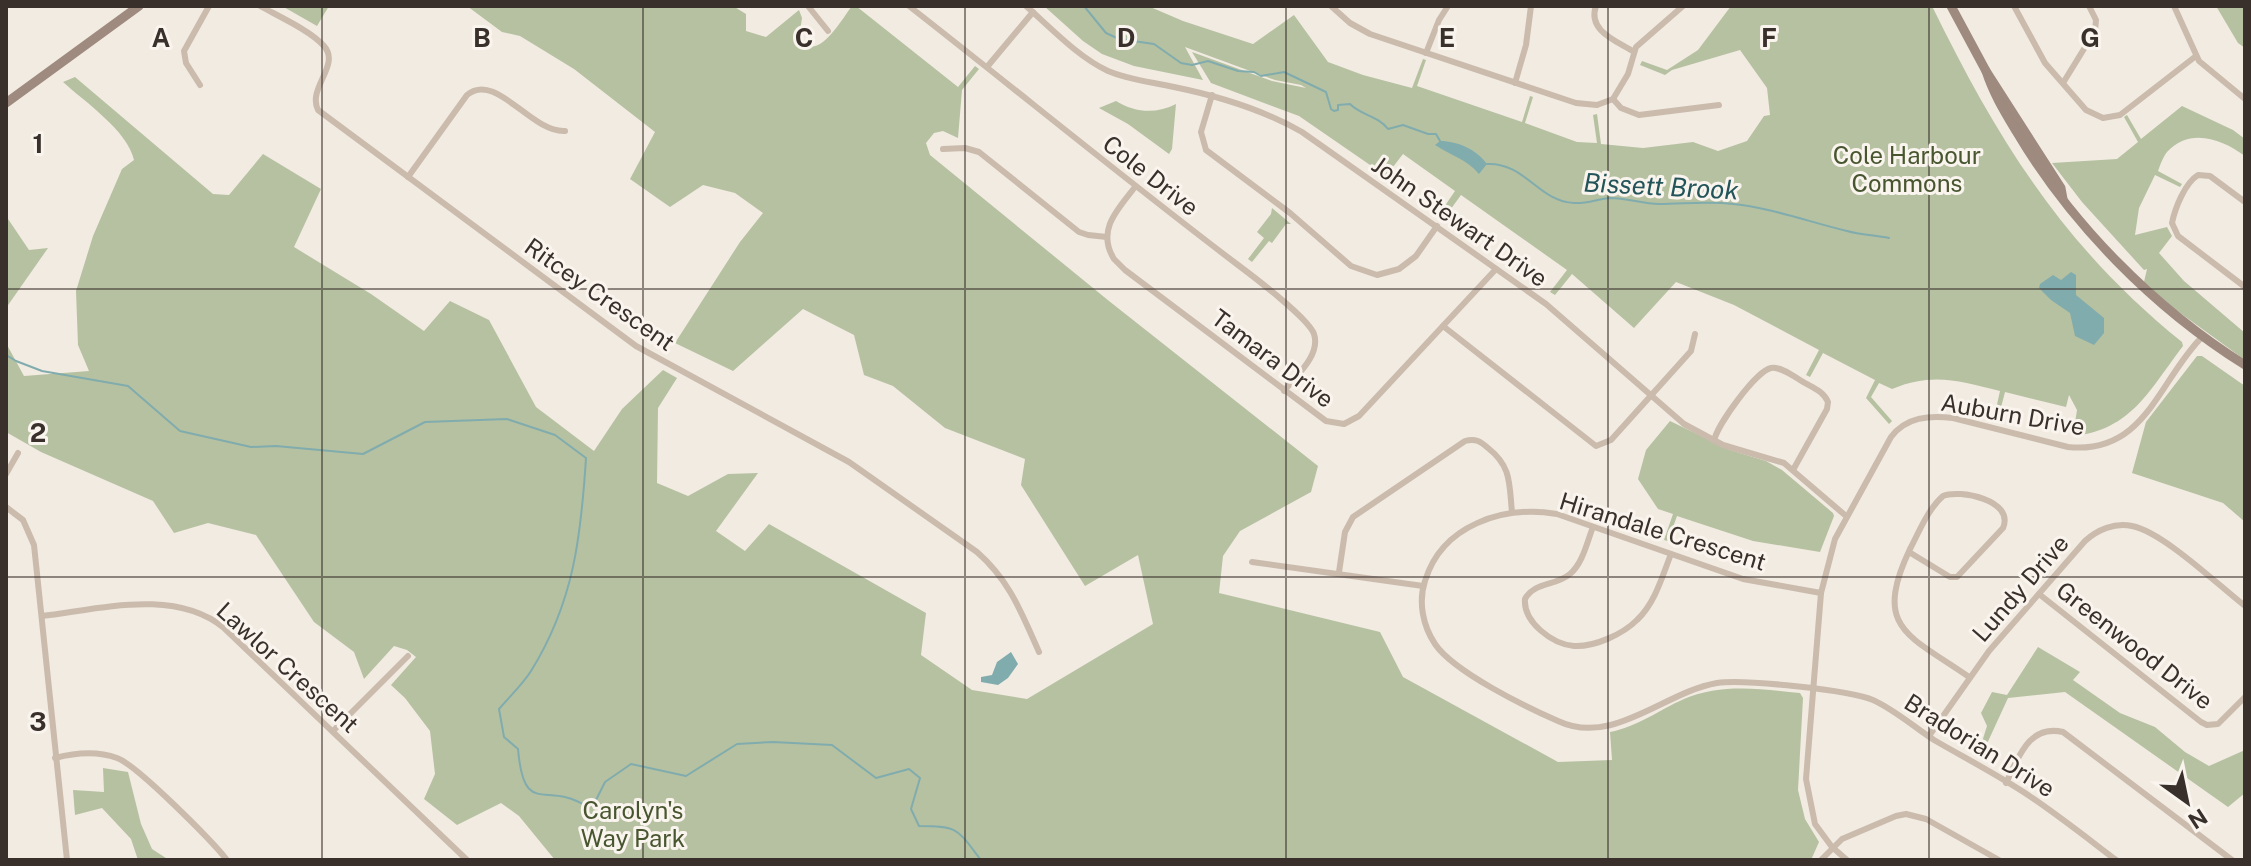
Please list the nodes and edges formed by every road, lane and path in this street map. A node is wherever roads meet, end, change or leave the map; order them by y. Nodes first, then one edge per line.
1 (139, 6) edge
2 (209, 6) edge
3 (260, 6) edge
4 (808, 6) edge
5 (909, 6) edge
6 (1026, 6) edge
7 (1331, 6) edge
8 (1448, 6) edge
9 (1531, 6) edge
10 (1596, 6) edge
11 (1683, 6) edge
12 (1951, 6) edge
13 (2014, 6) edge
14 (2089, 6) edge
15 (2174, 6) edge
16 (1033, 12) junction
17 (828, 31) dead end
18 (1634, 52) junction
19 (1426, 53) junction
20 (2196, 56) junction
21 (987, 67) junction
22 (1515, 83) junction
23 (2063, 83) junction
24 (200, 85) dead end
25 (1212, 95) junction
26 (1613, 99) junction
27 (2245, 99) edge
28 (6, 103) edge
29 (1719, 105) dead end
30 (565, 131) dead end
31 (943, 149) dead end
32 (408, 177) junction
33 (1135, 187) junction
34 (2245, 202) edge
35 (1437, 226) junction
36 (1107, 237) junction
37 (1496, 269) junction
38 (2245, 287) edge
39 (1443, 326) junction
40 (1695, 334) dead end
41 (2203, 336) junction
42 (2245, 365) edge
43 (1284, 391) junction
44 (1651, 395) junction
45 (1714, 441) junction
46 (18, 453) dead end
47 (1793, 470) junction
48 (6, 474) edge
49 (6, 507) edge
50 (1512, 512) junction
51 (1846, 516) junction
52 (1593, 527) junction
53 (1909, 552) junction
54 (1671, 554) junction
55 (1252, 562) dead end
56 (1339, 572) junction
57 (1423, 586) junction
58 (1821, 593) junction
59 (2039, 594) junction
60 (2245, 606) edge
61 (42, 616) junction
62 (1039, 652) dead end
63 (408, 656) dead end
64 (1969, 677) junction
65 (1812, 690) junction
66 (2245, 697) edge
67 (333, 731) junction
68 (1929, 736) junction
69 (55, 758) junction
70 (2006, 783) junction
71 (1832, 847) junction
72 (67, 860) edge
73 (227, 860) edge
74 (467, 860) edge
75 (1821, 860) edge
76 (1847, 860) edge
77 (1999, 860) edge
78 (2116, 860) edge
79 (2232, 860) edge

1 - 28 main road
2 - 24 street
3 - 32 street, Ritcey Crescent
4 - 17 street
5 - 21 street, Cole Drive
6 - 16 street, John Stewart Drive
7 - 19 street
8 - 19 street
9 - 22 street
10 - 18 street
11 - 18 street
12 - 41 main road
13 - 23 street
14 - 23 street
15 - 20 street
16 - 21 street
16 - 25 street, John Stewart Drive
18 - 26 street
19 - 22 street
20 - 23 street
20 - 27 street
21 - 33 street, Cole Drive
22 - 26 street
25 - 35 street, John Stewart Drive
25 - 35 street
26 - 29 street
30 - 32 street
31 - 36 street
32 - 62 street, Ritcey Crescent
33 - 36 street
33 - 43 street, Cole Drive
34 - 38 street
35 - 37 street, John Stewart Drive
36 - 43 street, Tamara Drive
37 - 39 street, Tamara Drive
37 - 44 street, John Stewart Drive
39 - 43 street, Tamara Drive
39 - 44 street
40 - 44 street
41 - 42 main road
41 - 51 street, Auburn Drive
44 - 45 street, John Stewart Drive
45 - 47 street, John Stewart Drive
45 - 47 street
46 - 48 street
47 - 51 street, John Stewart Drive
49 - 61 street
50 - 52 street, Hirandale Crescent
50 - 56 street
50 - 57 street, Hirandale Crescent
51 - 58 street, Auburn Drive
52 - 54 street, Hirandale Crescent
52 - 54 street
53 - 53 street
53 - 64 street
54 - 58 street, Hirandale Crescent
55 - 56 street
56 - 57 street
57 - 65 street
58 - 65 street, Auburn Drive
59 - 60 street, Lundy Drive
59 - 64 street, Lundy Drive
59 - 66 street, Greenwood Drive
61 - 67 street, Lawlor Crescent
61 - 69 street
63 - 67 street
64 - 68 street, Lundy Drive
65 - 68 street, Bradorian Drive
65 - 71 street, Auburn Drive
67 - 74 street, Lawlor Crescent
68 - 70 street, Bradorian Drive
69 - 72 street
69 - 73 street
70 - 78 street, Bradorian Drive
70 - 79 street
71 - 75 street
71 - 76 street, Auburn Drive
71 - 77 street

